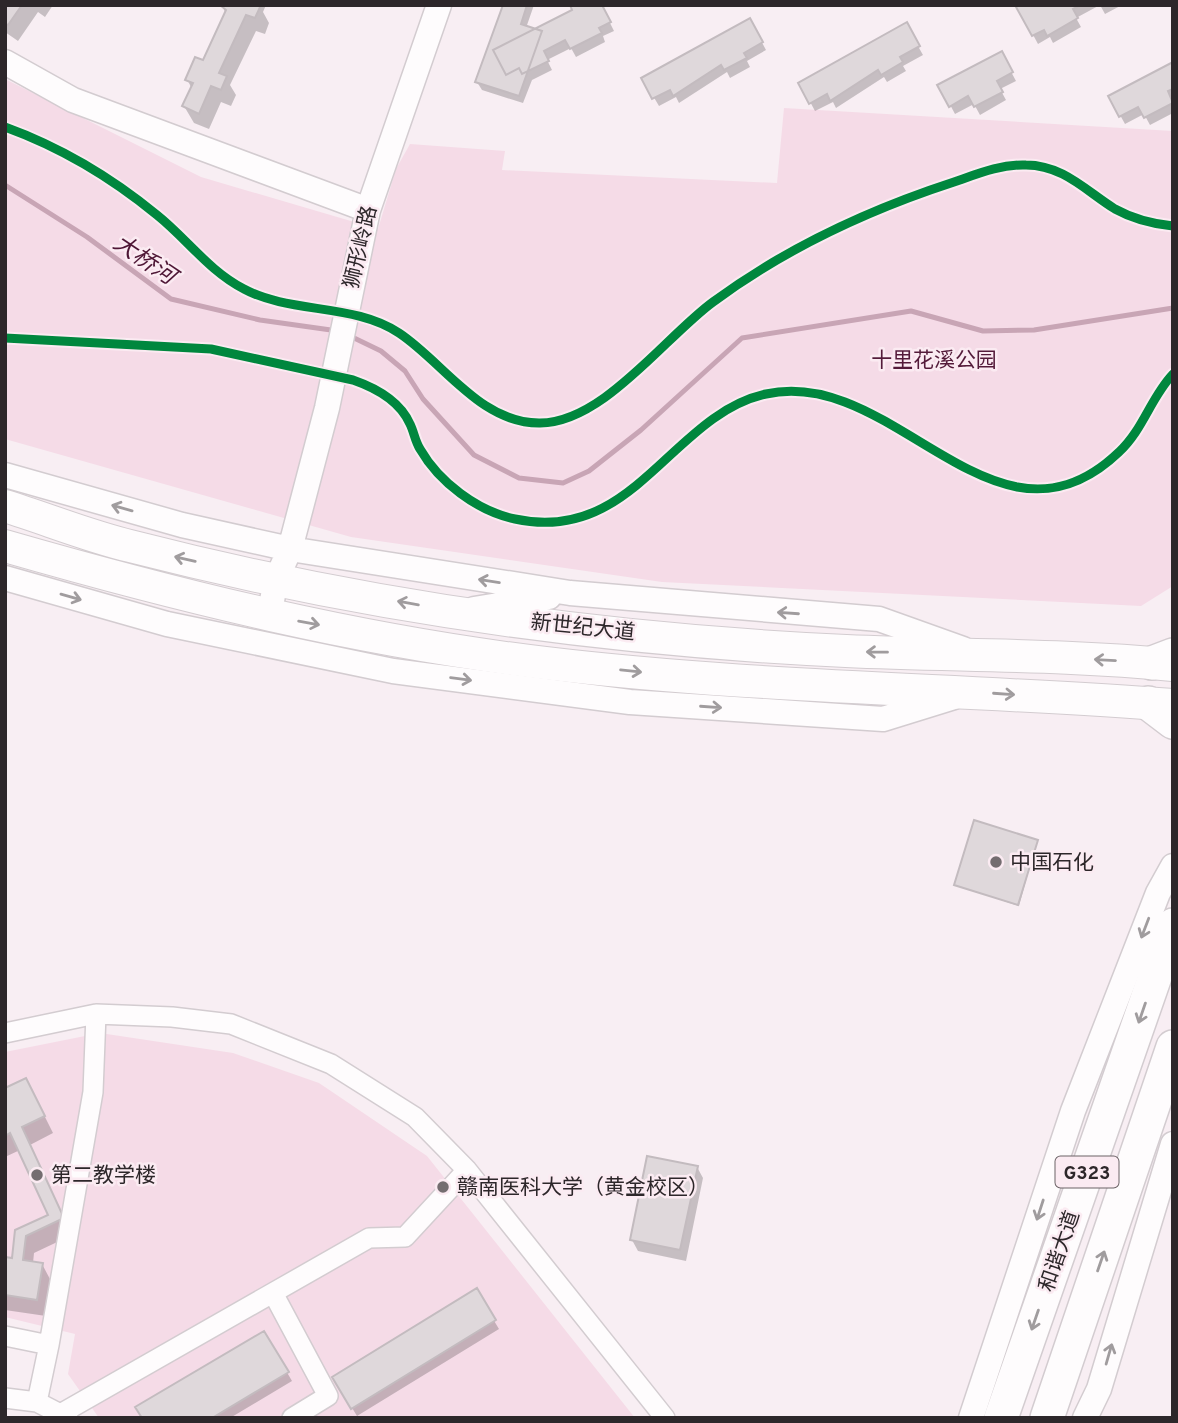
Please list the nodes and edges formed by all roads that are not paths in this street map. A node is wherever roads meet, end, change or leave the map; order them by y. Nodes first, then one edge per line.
1 (439, 5) edge
2 (5, 62) edge
3 (368, 210) junction
4 (5, 475) edge
5 (6, 506) edge
6 (5, 546) edge
7 (290, 549) junction
8 (85, 569) junction
9 (5, 573) edge
10 (5, 578) edge
11 (276, 580) junction
12 (570, 593) junction
13 (460, 611) junction
14 (269, 616) junction
15 (973, 653) junction
16 (1166, 661) edge
17 (548, 663) junction
18 (971, 692) junction
19 (630, 702) junction
20 (1164, 710) edge
21 (1173, 866) edge
22 (1173, 925) edge
23 (96, 1014) junction
24 (5, 1033) edge
25 (1173, 1047) edge
26 (1173, 1144) edge
27 (467, 1170) junction
28 (273, 1293) junction
29 (5, 1336) edge
30 (49, 1346) junction
31 (5, 1398) edge
32 (37, 1402) junction
33 (65, 1415) edge
34 (292, 1418) edge
35 (665, 1418) edge
36 (971, 1418) edge
37 (1001, 1418) edge
38 (1047, 1418) edge
39 (1085, 1418) edge

1 - 3 street, 狮形岭路
2 - 3 street
3 - 7 street, 狮形岭路
7 -> 4 street
11 -> 5 main road, 新世纪大道
6 - 8 main road, 新世纪大道
7 - 11 street, 狮形岭路
12 -> 7 street
8 - 9 street
8 - 14 main road, 新世纪大道
10 -> 19 street
13 -> 11 main road, 新世纪大道
11 - 14 street, 狮形岭路
12 - 13 street
15 -> 12 street
15 -> 13 main road, 新世纪大道
14 -> 17 main road, 新世纪大道
16 -> 15 main road, 新世纪大道
17 -> 18 main road, 新世纪大道
17 - 19 street
19 -> 18 street
18 -> 20 main road, 新世纪大道
21 -> 36 street
22 -> 37 highway, 和谐大道 / G323
23 - 24 street
23 - 27 street
23 - 30 street
38 -> 25 highway, 和谐大道 / G323
39 -> 26 street
27 - 28 street
27 - 35 street
28 - 33 street
28 - 34 street
29 - 30 street
30 - 32 street
31 - 32 street
32 - 33 street

